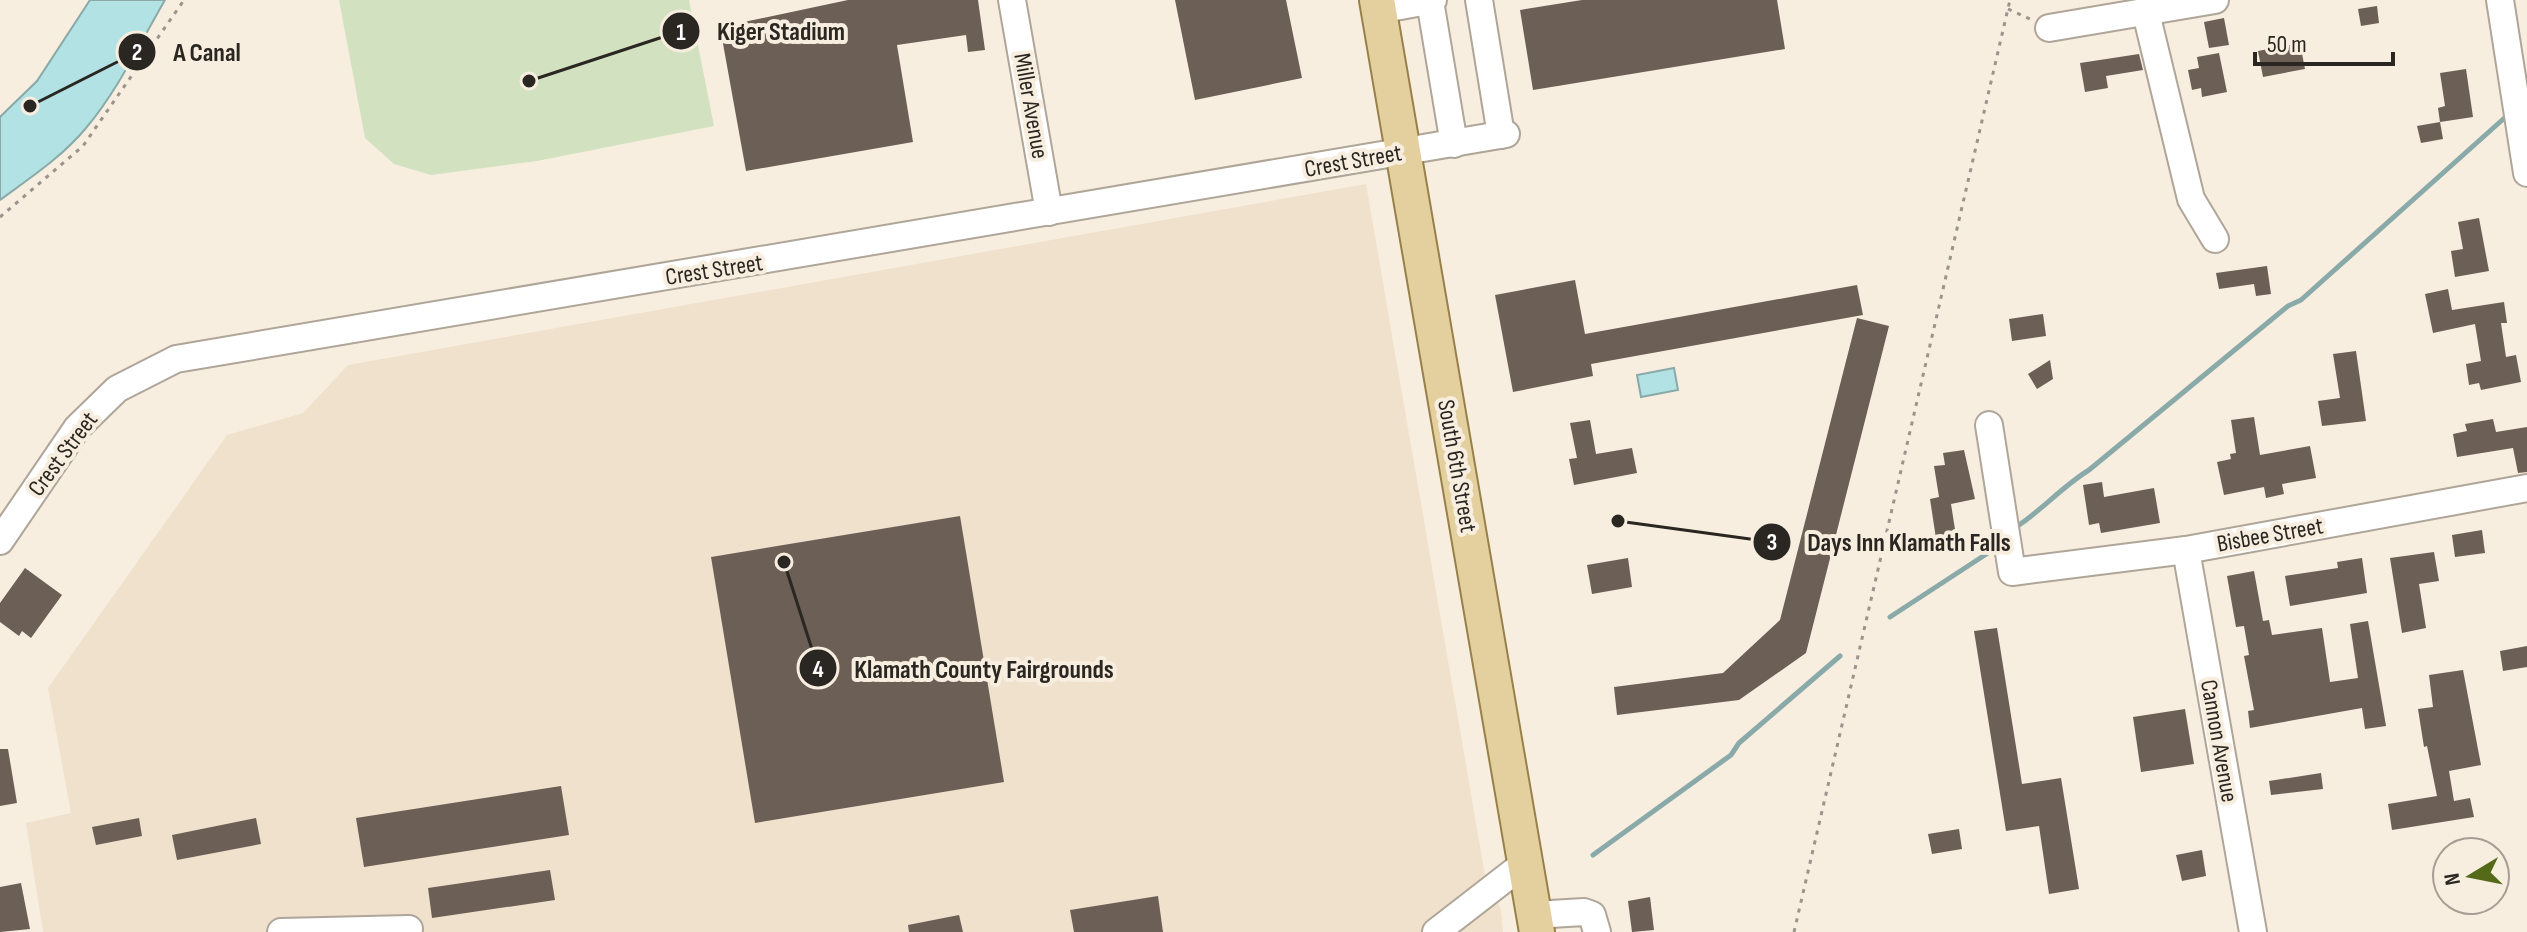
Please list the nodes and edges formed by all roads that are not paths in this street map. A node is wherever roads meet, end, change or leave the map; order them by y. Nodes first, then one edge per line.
1 (1012, 0) edge
2 (1432, 0) edge
3 (1479, 0) edge
4 (2215, 0) edge
5 (2500, 0) edge
6 (1378, 5) edge
7 (2146, 13) junction
8 (2049, 28) dead end
9 (2525, 142) edge
10 (1454, 144) junction
11 (1403, 153) junction
12 (2527, 173) edge
13 (1049, 212) junction
14 (2215, 239) dead end
15 (1989, 425) dead end
16 (2527, 488) edge
17 (0, 541) edge
18 (2186, 550) junction
19 (1525, 863) junction
20 (1536, 924) edge
21 (409, 929) dead end
22 (1439, 931) edge
23 (281, 932) edge
24 (1597, 932) edge
25 (2253, 932) edge

1 - 13 street, Miller Avenue
2 - 6 street
2 - 10 street
3 - 10 street, Crest Street
4 - 7 street
5 - 9 street
6 - 11 main road, South 6th Street
7 - 8 street
7 - 14 street
9 - 12 street
10 - 11 street, Crest Street
11 - 13 street, Crest Street
11 - 19 main road, South 6th Street
13 - 17 street, Crest Street
15 - 18 street, Bisbee Street
16 - 18 street, Bisbee Street
18 - 25 street, Cannon Avenue
19 - 20 main road, South 6th Street
19 - 22 street
20 - 24 street
21 - 23 street

